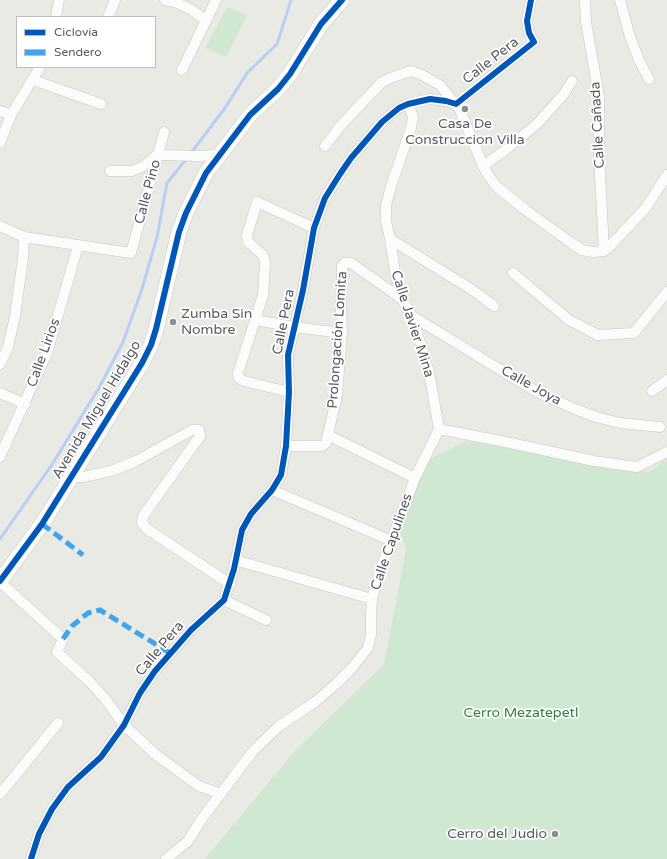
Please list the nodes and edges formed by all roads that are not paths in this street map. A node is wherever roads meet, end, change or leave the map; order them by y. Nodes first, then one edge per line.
1 (59, 0) edge
2 (115, 0) edge
3 (165, 0) edge
4 (216, 0) edge
5 (342, 0) edge
6 (531, 0) edge
7 (585, 0) edge
8 (620, 0) edge
9 (56, 16) edge
10 (108, 16) edge
11 (206, 21) junction
12 (39, 68) edge
13 (182, 70) dead end
14 (649, 79) dead end
15 (33, 80) junction
16 (572, 81) dead end
17 (101, 104) dead end
18 (408, 104) junction
19 (456, 104) junction
20 (0, 111) edge
21 (11, 115) junction
22 (164, 132) dead end
23 (0, 143) edge
24 (325, 146) dead end
25 (220, 154) junction
26 (160, 156) junction
27 (484, 166) junction
28 (110, 171) dead end
29 (667, 175) edge
30 (0, 226) edge
31 (314, 228) junction
32 (24, 237) junction
33 (390, 239) junction
34 (78, 246) junction
35 (604, 251) junction
36 (513, 273) dead end
37 (667, 292) edge
38 (402, 299) junction
39 (494, 306) dead end
40 (412, 316) junction
41 (256, 320) junction
42 (294, 327) junction
43 (342, 333) junction
44 (0, 364) edge
45 (667, 380) edge
46 (652, 391) dead end
47 (289, 392) junction
48 (0, 393) edge
49 (25, 404) junction
50 (660, 426) dead end
51 (439, 429) junction
52 (328, 435) junction
53 (286, 446) junction
54 (667, 452) edge
55 (0, 457) edge
56 (71, 477) junction
57 (414, 478) junction
58 (272, 490) junction
59 (392, 541) junction
60 (235, 560) junction
61 (0, 582) edge
62 (230, 584) junction
63 (372, 599) junction
64 (224, 600) junction
65 (266, 620) dead end
66 (58, 723) dead end
67 (124, 725) junction
68 (0, 794) edge
69 (221, 794) junction
70 (31, 859) edge
71 (166, 859) edge

1 - 9 street
2 - 10 street
3 - 11 street
4 - 11 street
5 - 25 street, Avenida Miguel Hidalgo
6 - 19 street, Calle Pera
7 - 35 street, Calle Cañada
8 - 14 street
11 - 13 street
12 - 15 street
15 - 17 street
15 - 21 street
16 - 27 street
18 - 19 street, Calle Pera
18 - 31 street, Calle Pera
18 - 33 street, Calle Javier Mina
19 - 24 street
19 - 27 street
20 - 21 street
21 - 23 street
22 - 26 street, Calle Pino
25 - 26 street
25 - 56 street, Avenida Miguel Hidalgo
26 - 28 street
26 - 34 street, Calle Pino
27 - 35 street
29 - 35 street
30 - 32 street
31 - 41 street
31 - 42 street, Calle Pera
32 - 34 street
32 - 44 street
33 - 38 street, Calle Javier Mina
33 - 39 street
34 - 49 street, Calle Lirios
36 - 37 street
38 - 40 street, Calle Javier Mina
38 - 43 street, Prolongación Lomita
40 - 50 street, Calle Joya
40 - 51 street, Calle Javier Mina
41 - 42 street
41 - 47 street
42 - 43 street
42 - 47 street, Calle Pera
43 - 52 street, Prolongación Lomita
45 - 46 street
47 - 53 street, Calle Pera
48 - 49 street
49 - 55 street, Calle Lirios
51 - 54 street
51 - 57 street, Calle Capulines
52 - 53 street
52 - 57 street
53 - 58 street, Calle Pera
56 - 61 street, Avenida Miguel Hidalgo
56 - 62 street
57 - 59 street, Calle Capulines
58 - 59 street
58 - 60 street, Calle Pera
59 - 63 street, Calle Capulines
60 - 62 street, Calle Pera
60 - 63 street
61 - 67 street
62 - 64 street, Calle Pera
63 - 69 street, Calle Capulines
64 - 65 street
64 - 67 street, Calle Pera
66 - 68 street
67 - 69 street
67 - 70 street, Calle Pera
69 - 71 street, Calle Capulines

